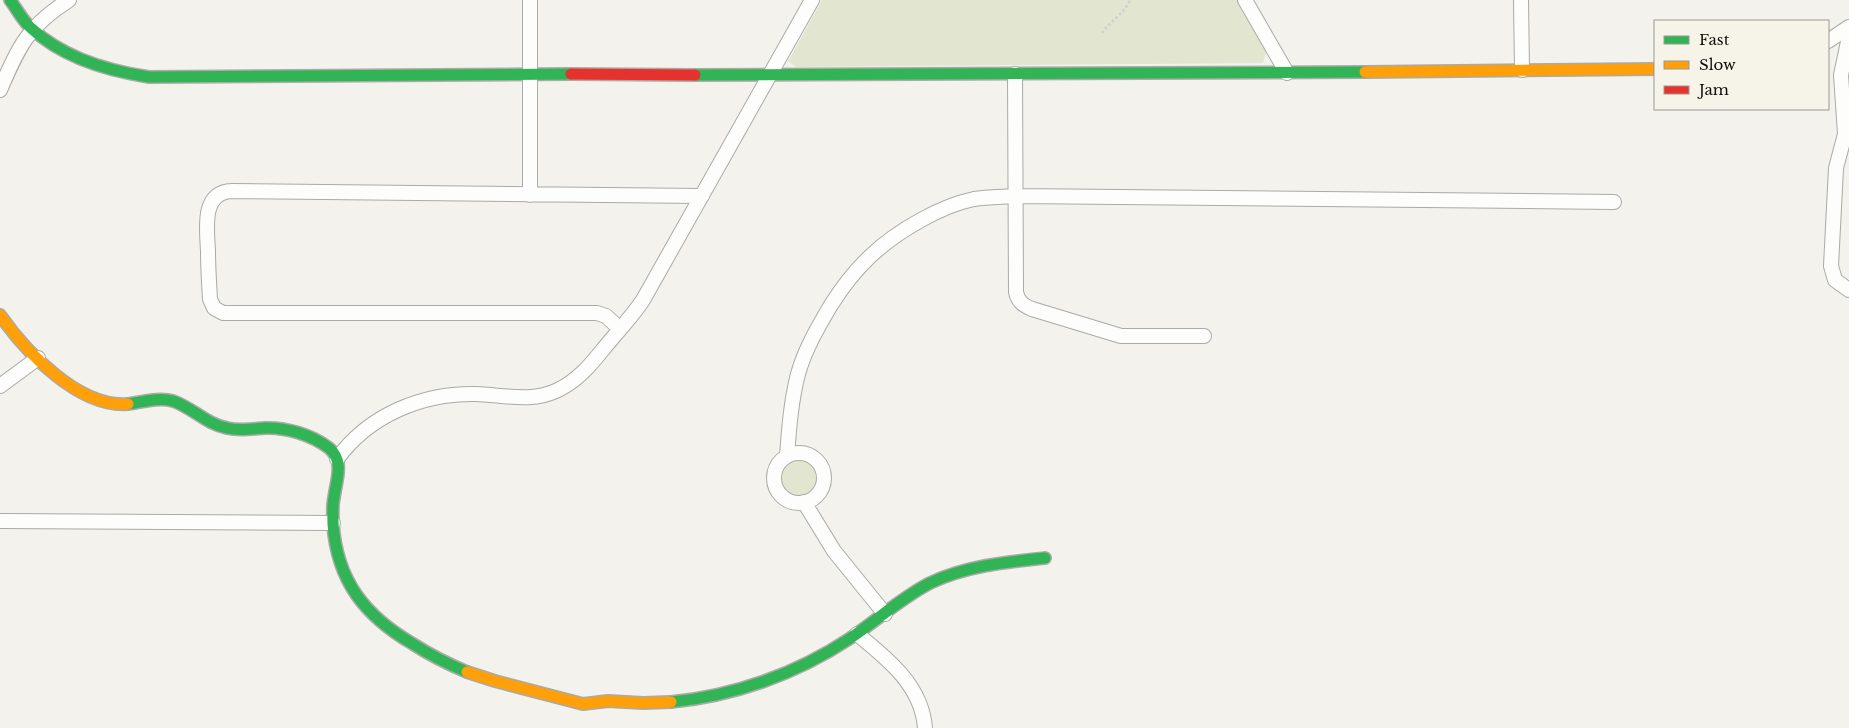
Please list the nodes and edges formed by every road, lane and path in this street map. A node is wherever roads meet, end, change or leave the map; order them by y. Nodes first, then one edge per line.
1 (10, 0) edge
2 (70, 0) edge
3 (530, 0) edge
4 (812, 0) edge
5 (1130, 0) edge
6 (1245, 0) edge
7 (1521, 0) edge
8 (1849, 27) edge
9 (32, 29) junction
10 (1102, 33) dead end
11 (1849, 37) edge
12 (1829, 40) edge
13 (1654, 69) edge
14 (1522, 70) junction
15 (530, 74) junction
16 (1015, 74) junction
17 (1287, 74) junction
18 (769, 76) junction
19 (1829, 82) edge
20 (0, 90) edge
21 (1841, 96) junction
22 (1846, 141) edge
23 (530, 195) junction
24 (702, 196) junction
25 (1016, 196) junction
26 (1614, 202) dead end
27 (1849, 290) edge
28 (0, 315) edge
29 (620, 329) junction
30 (1204, 336) dead end
31 (38, 358) junction
32 (0, 386) edge
33 (787, 456) junction
34 (337, 459) junction
35 (804, 502) junction
36 (0, 521) edge
37 (334, 522) junction
38 (1045, 558) dead end
39 (885, 614) junction
40 (857, 634) junction
41 (925, 728) edge

1 - 9 street
2 - 9 street
3 - 15 street
4 - 18 street
5 - 10 path
6 - 17 street
7 - 14 street
8 - 12 street
9 - 15 street
9 - 20 street
11 - 21 street
13 - 14 street
14 - 17 street
15 - 18 street
15 - 23 street
16 - 17 street
16 - 18 street
16 - 25 street
18 - 24 street
19 - 21 street
21 - 22 street
22 - 27 street
23 - 24 street
23 - 29 street
24 - 29 street
25 - 26 street
25 - 30 street
25 - 33 street
28 - 31 street
29 - 34 street
31 - 32 street
31 - 34 street
33 - 35 street
33 - 35 street
34 - 37 street
35 - 39 street
36 - 37 street
37 - 40 street
38 - 39 street
39 - 40 street
40 - 41 street

